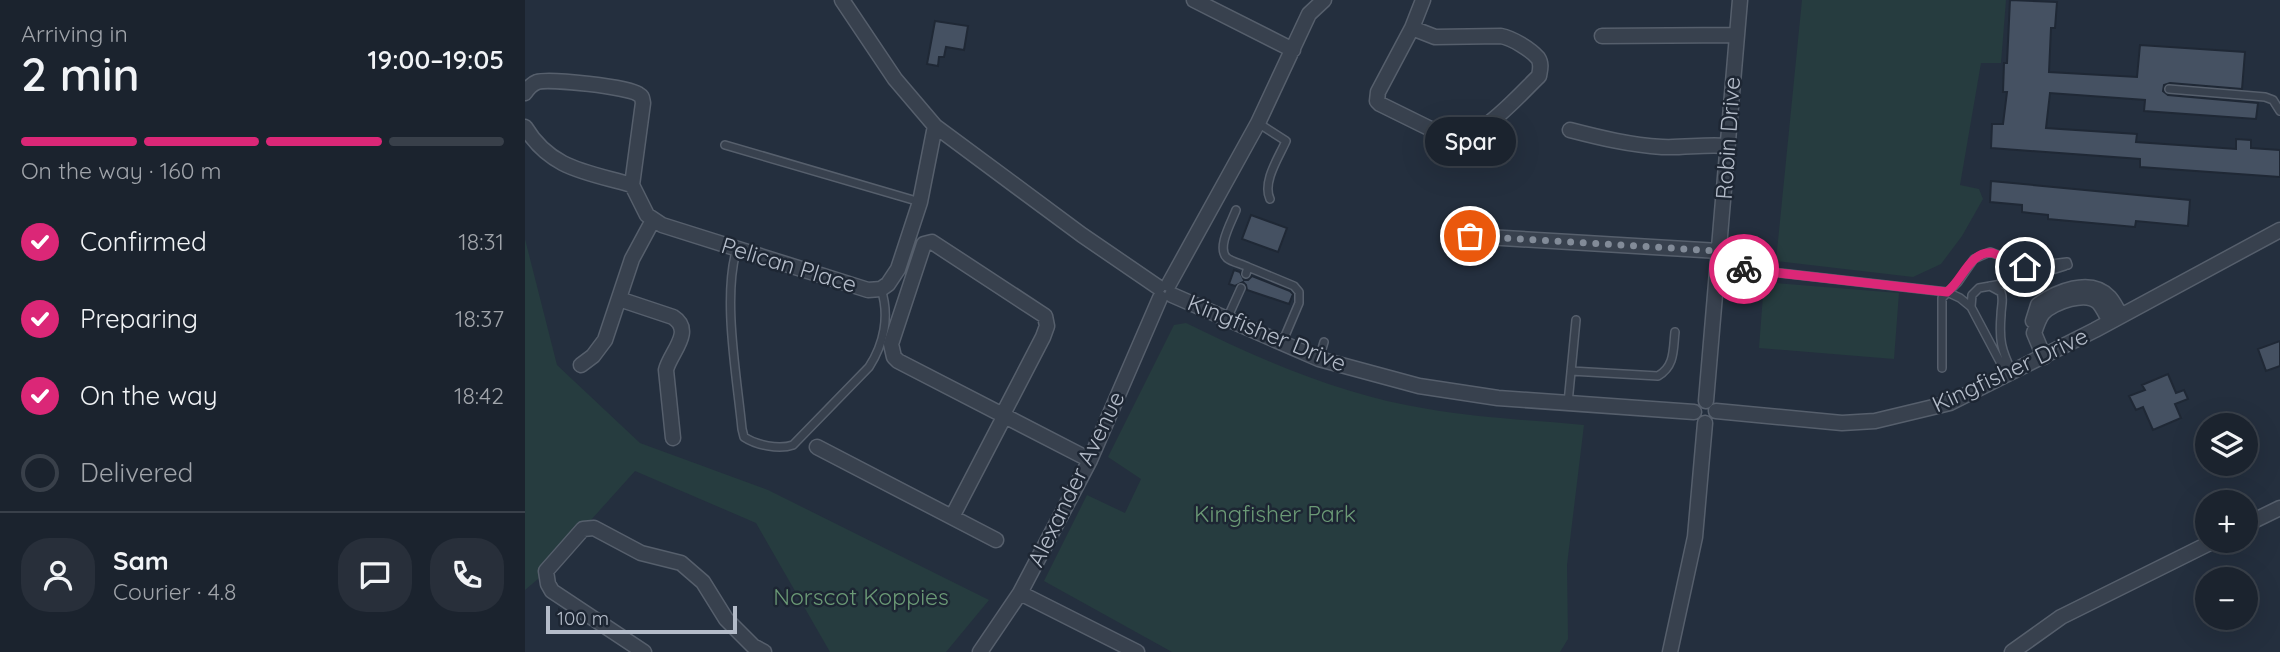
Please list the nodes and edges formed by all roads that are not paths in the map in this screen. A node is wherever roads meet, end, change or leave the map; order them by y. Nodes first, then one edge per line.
1 (842, 0) edge
2 (1194, 0) edge
3 (1324, 0) edge
4 (1423, 0) edge
5 (1740, 0) edge
6 (1412, 28) junction
7 (1736, 35) junction
8 (1602, 36) dead end
9 (1293, 50) junction
10 (2169, 89) dead end
11 (525, 93) edge
12 (2280, 111) edge
13 (1258, 123) junction
14 (935, 126) junction
15 (525, 127) edge
16 (1570, 130) dead end
17 (725, 145) dead end
18 (1727, 146) junction
19 (632, 185) junction
20 (1270, 199) dead end
21 (920, 202) junction
22 (1236, 210) dead end
23 (653, 220) junction
24 (2280, 230) edge
25 (1470, 236) dead end
26 (737, 248) junction
27 (1719, 259) junction
28 (2009, 263) junction
29 (2004, 284) junction
30 (1986, 285) junction
31 (1241, 288) dead end
32 (881, 289) junction
33 (1165, 291) junction
34 (1947, 292) junction
35 (619, 299) junction
36 (1971, 307) junction
37 (2115, 319) junction
38 (1227, 320) junction
39 (1576, 320) dead end
40 (1675, 332) dead end
41 (1324, 342) dead end
42 (1282, 343) junction
43 (2044, 357) junction
44 (1319, 359) junction
45 (580, 365) dead end
46 (1942, 368) dead end
47 (1571, 371) junction
48 (2010, 374) junction
49 (1568, 403) junction
50 (1711, 406) junction
51 (1694, 412) junction
52 (1003, 416) junction
53 (1705, 423) junction
54 (673, 438) dead end
55 (817, 447) dead end
56 (1090, 460) junction
57 (2280, 508) edge
58 (952, 517) junction
59 (2258, 519) edge
60 (996, 540) dead end
61 (2195, 550) edge
62 (1020, 593) junction
63 (644, 652) edge
64 (764, 652) edge
65 (980, 652) edge
66 (1137, 652) edge
67 (1670, 652) edge
68 (2013, 652) edge

1 - 14 street, Kingfisher Drive
2 - 9 street
3 - 9 street, Alexander Avenue
4 - 6 street
5 - 7 street, Robin Drive
6 - 6 street
7 - 8 street
7 - 18 street, Robin Drive
9 - 13 street, Alexander Avenue
10 - 12 lane
11 - 19 street
13 - 20 lane
13 - 33 street, Alexander Avenue
14 - 21 street, Pelican Place
14 - 33 street, Kingfisher Drive
15 - 19 street
16 - 18 street
17 - 21 lane
18 - 27 street, Robin Drive
19 - 23 street
21 - 32 street, Pelican Place
22 - 42 lane
23 - 26 street, Pelican Place
23 - 35 street
24 - 37 street, Kingfisher Drive
25 - 27 street
26 - 32 street, Pelican Place
26 - 32 lane
27 - 34 lane
27 - 50 street, Robin Drive
28 - 29 lane
28 - 29 lane
28 - 34 lane
29 - 30 lane
30 - 36 lane
30 - 48 lane
31 - 38 lane
33 - 38 street, Kingfisher Drive
33 - 56 street, Alexander Avenue
34 - 36 lane
34 - 46 lane
35 - 45 street
35 - 54 street
36 - 48 lane
37 - 43 street, Kingfisher Drive
37 - 43 street
38 - 42 street, Kingfisher Drive
39 - 47 lane
40 - 47 lane
41 - 44 lane
42 - 44 street, Kingfisher Drive
43 - 48 street, Kingfisher Drive
44 - 49 street, Kingfisher Drive
47 - 49 lane
48 - 50 street, Kingfisher Drive
49 - 51 street, Kingfisher Drive
50 - 51 street
50 - 53 street
51 - 53 street
52 - 52 street
52 - 56 street
52 - 58 street
53 - 67 street
55 - 58 street
56 - 62 street, Alexander Avenue
57 - 59 street
58 - 60 street
61 - 68 street
62 - 65 street, Alexander Avenue
62 - 66 street
63 - 64 street

